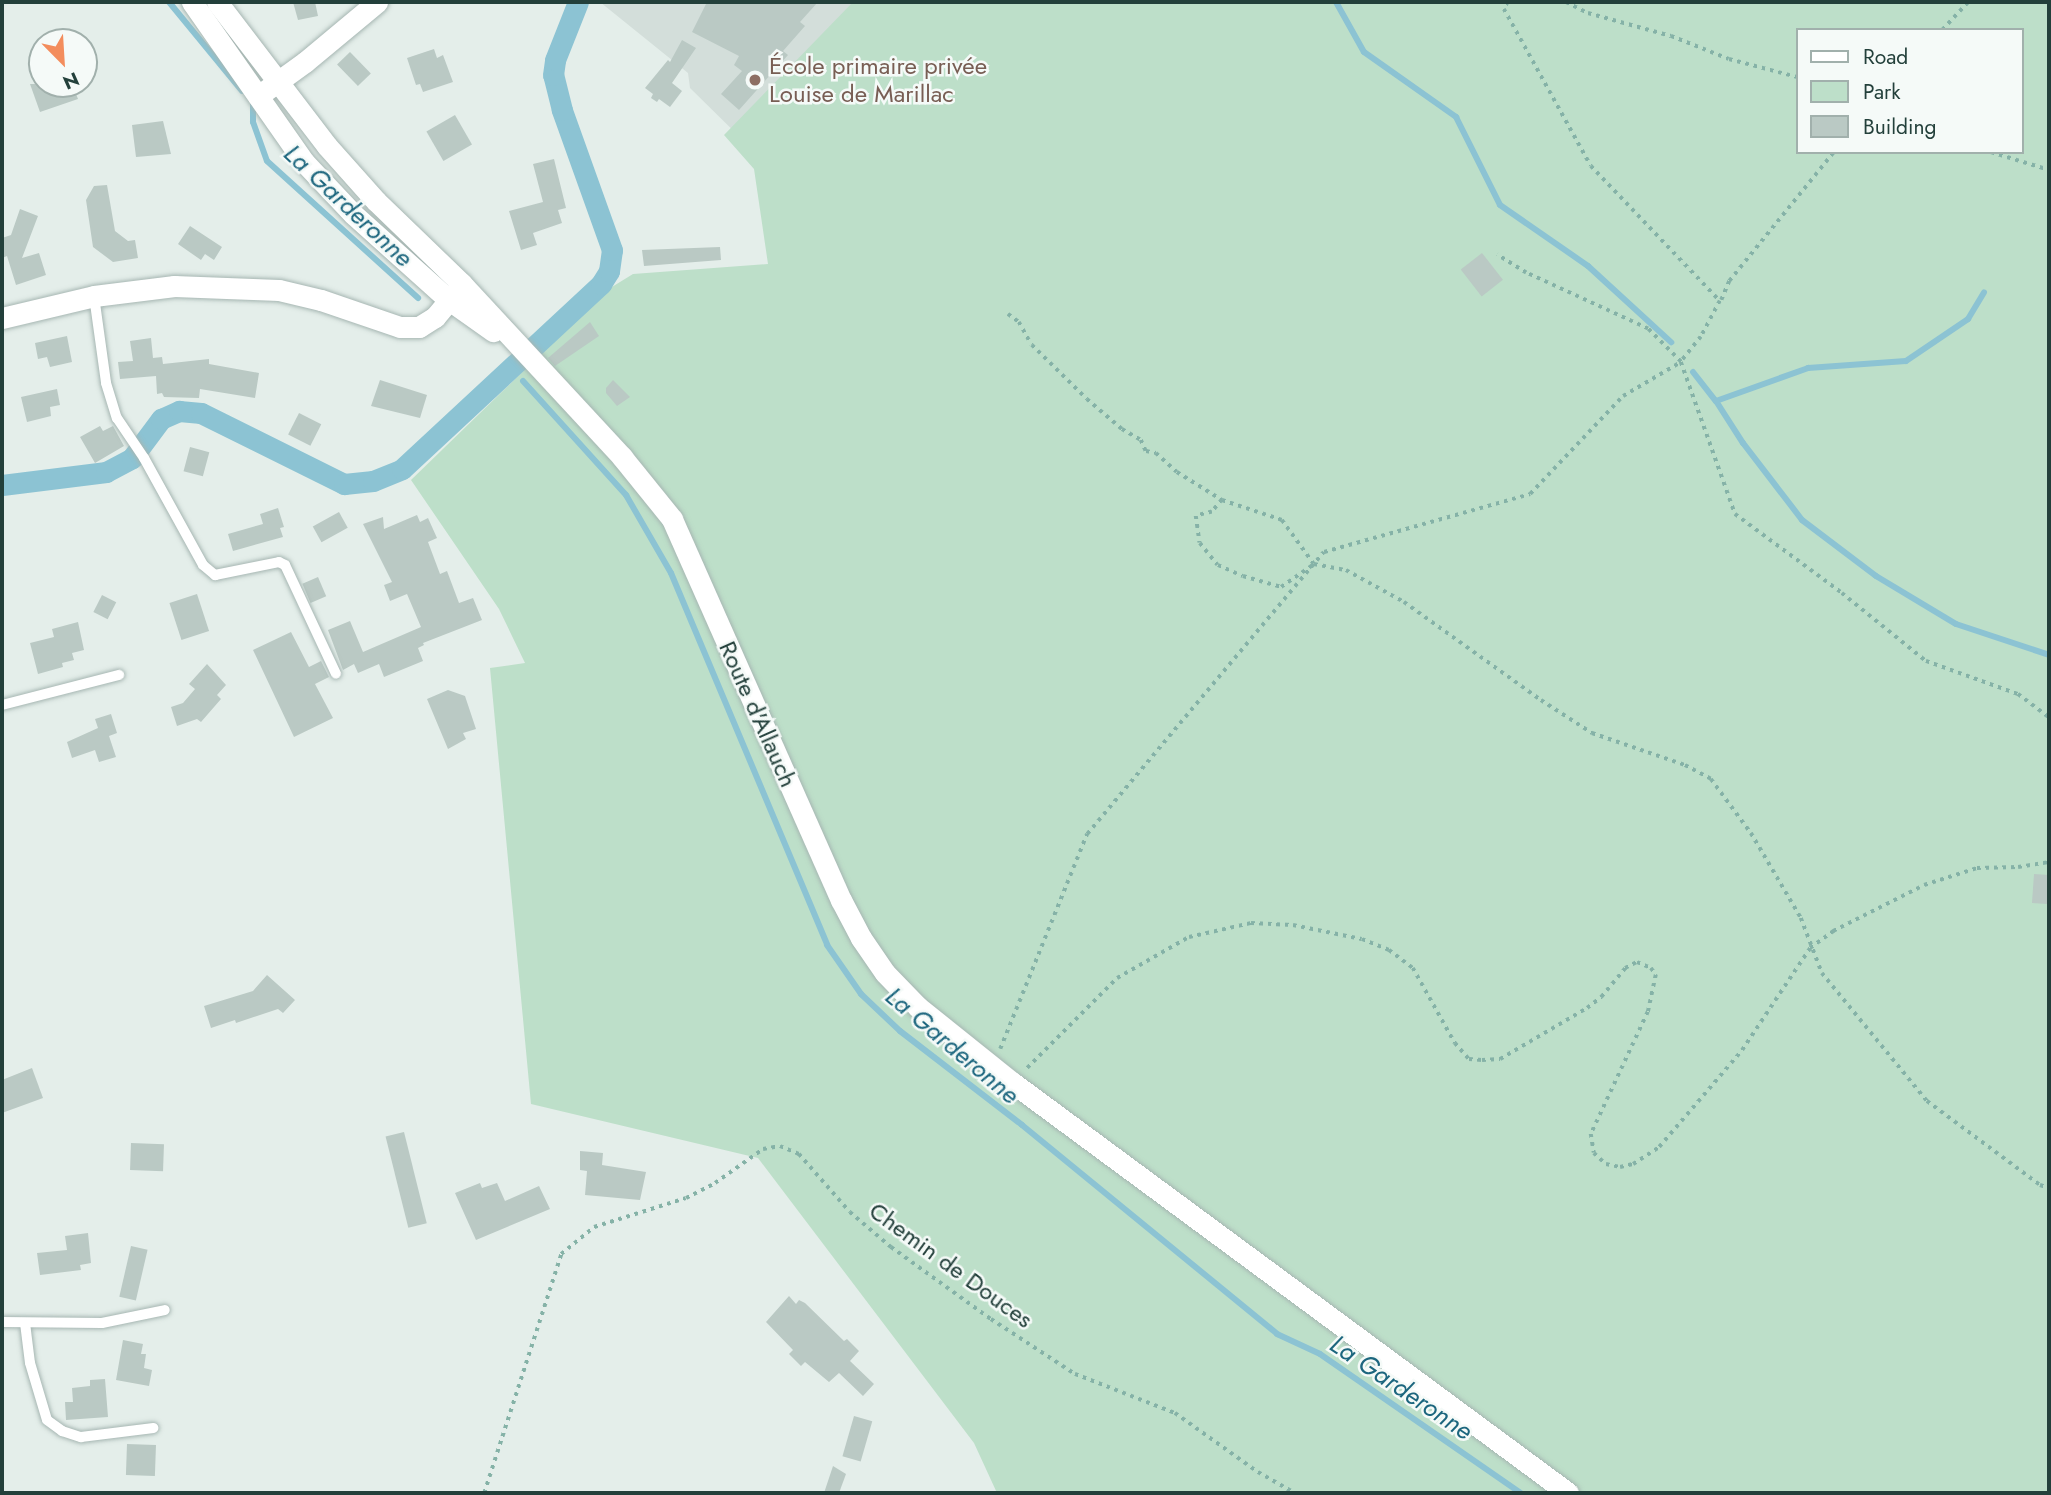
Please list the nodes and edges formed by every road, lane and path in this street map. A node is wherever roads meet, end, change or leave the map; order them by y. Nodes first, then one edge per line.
1 (192, 2) edge
2 (218, 2) edge
3 (377, 2) edge
4 (1508, 2) edge
5 (1566, 2) edge
6 (1968, 2) edge
7 (357, 10) edge
8 (1944, 28) edge
9 (1796, 77) edge
10 (279, 81) junction
11 (258, 96) junction
12 (1832, 154) edge
13 (1997, 154) edge
14 (2049, 170) edge
15 (1497, 255) dead end
16 (456, 292) junction
17 (94, 296) junction
18 (1720, 301) junction
19 (1008, 314) dead end
20 (2, 317) edge
21 (1681, 362) junction
22 (1222, 500) junction
23 (1314, 564) junction
24 (335, 674) dead end
25 (120, 675) dead end
26 (2, 705) edge
27 (2049, 717) edge
28 (2049, 862) edge
29 (1810, 948) junction
30 (992, 1067) junction
31 (1013, 1083) junction
32 (2049, 1188) edge
33 (165, 1310) dead end
34 (2, 1322) edge
35 (25, 1323) junction
36 (153, 1428) dead end
37 (484, 1493) edge
38 (1295, 1493) edge
39 (1568, 1493) edge

1 - 11 main road, Route d'Allauch
2 - 10 main road, Route d'Allauch
3 - 7 main road
4 - 18 path
5 - 9 path
6 - 8 path
7 - 10 main road
10 - 11 main road
10 - 16 main road, Route d'Allauch
11 - 16 main road, Route d'Allauch
12 - 18 path
13 - 14 path
15 - 21 path
16 - 17 main road
16 - 30 main road, Route d'Allauch
17 - 20 main road
17 - 24 lane
18 - 21 path
19 - 22 path
21 - 23 path
21 - 27 path
22 - 23 path
22 - 23 path
23 - 29 path
23 - 30 path
25 - 26 lane
28 - 29 path
29 - 31 path
29 - 32 path
30 - 31 main road, Route d'Allauch
31 - 39 main road, Route d'Allauch
33 - 35 lane
34 - 35 lane
35 - 36 lane
37 - 38 path, Chemin de Douces

